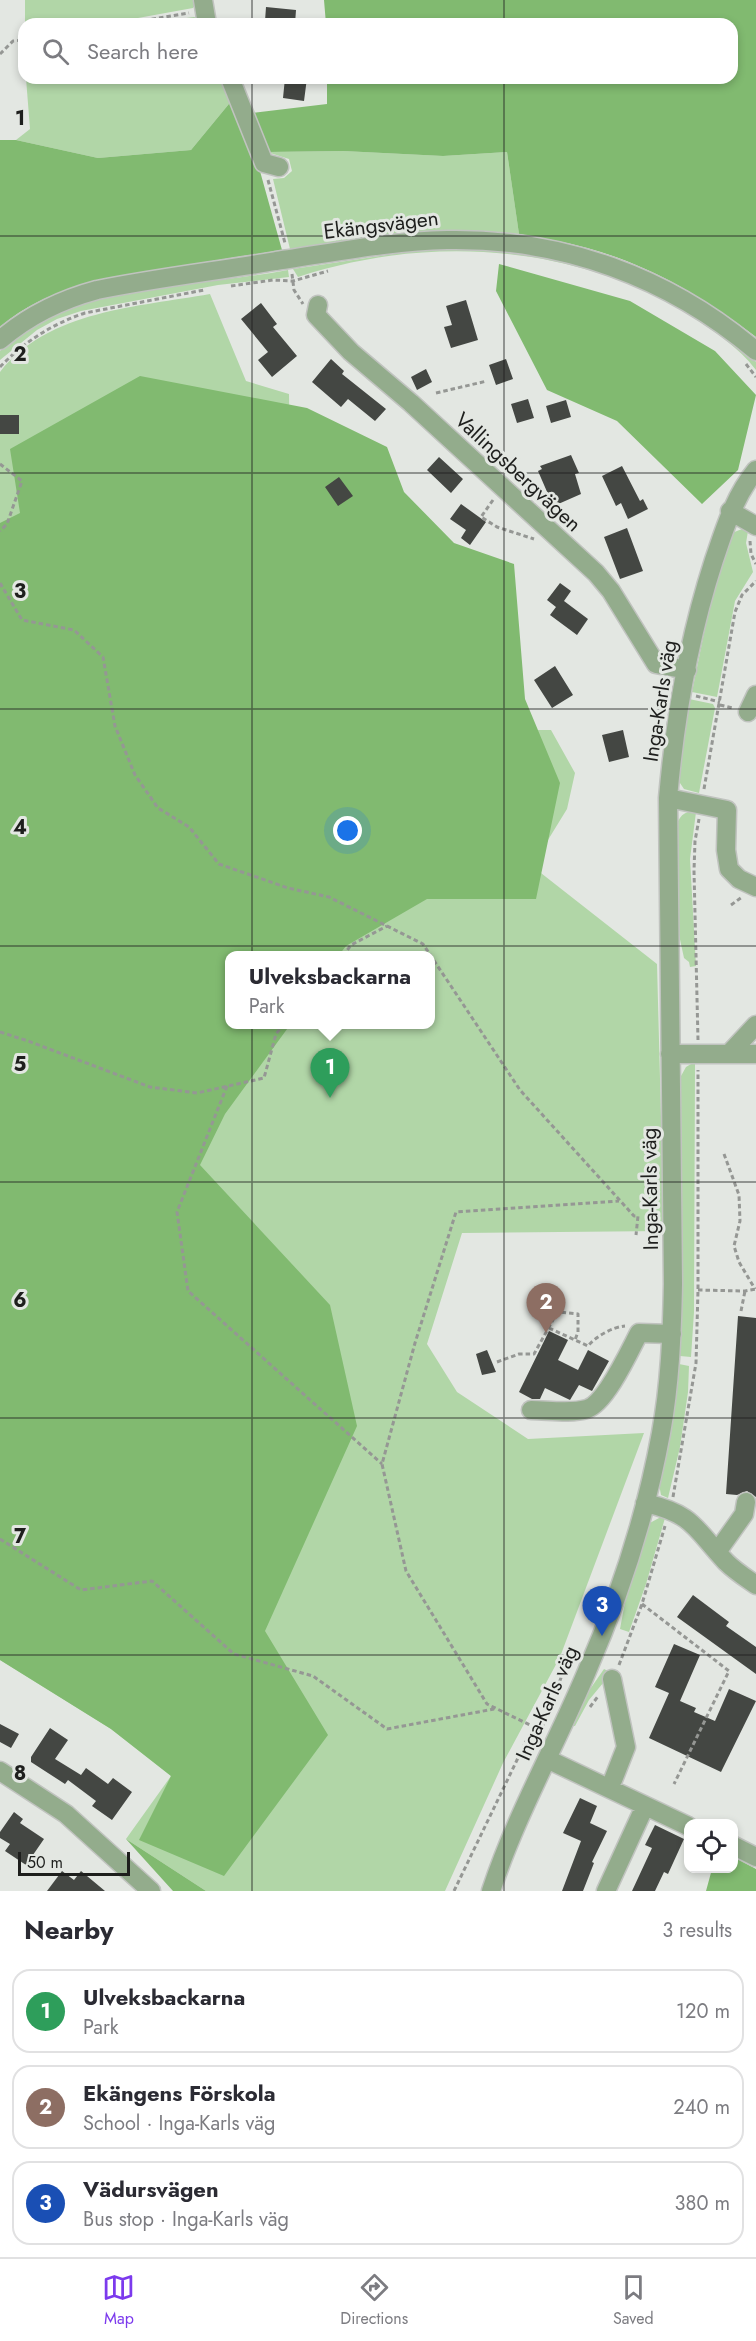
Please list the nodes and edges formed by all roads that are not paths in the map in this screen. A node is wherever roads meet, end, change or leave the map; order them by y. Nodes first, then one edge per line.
1 (233, 84) edge
2 (271, 165) road end
3 (317, 310) road end
4 (0, 340) edge
5 (751, 357) edge
6 (756, 470) edge
7 (730, 511) junction
8 (756, 526) edge
9 (687, 670) junction
10 (756, 695) edge
11 (748, 712) dead end
12 (668, 798) junction
13 (756, 887) edge
14 (756, 1025) edge
15 (670, 1054) junction
16 (729, 1054) junction
17 (756, 1054) edge
18 (672, 1334) junction
19 (531, 1410) dead end
20 (746, 1502) dead end
21 (645, 1503) junction
22 (717, 1552) junction
23 (756, 1586) edge
24 (612, 1679) dead end
25 (547, 1759) junction
26 (0, 1771) edge
27 (613, 1780) dead end
28 (645, 1806) junction
29 (684, 1824) edge
30 (738, 1848) edge
31 (756, 1857) edge
32 (151, 1891) edge
33 (491, 1891) edge
34 (606, 1891) edge

1 - 2 street
3 - 9 street, Vallingsbergvägen
4 - 5 street, Ekängsvägen
6 - 7 street, Inga-Karls väg
7 - 8 street
7 - 9 street, Inga-Karls väg
9 - 12 street, Inga-Karls väg
10 - 11 street
12 - 13 street
12 - 15 street, Inga-Karls väg
14 - 16 street
15 - 16 street
15 - 18 street, Inga-Karls väg
16 - 17 street
18 - 19 street
18 - 21 street, Inga-Karls väg
20 - 22 street
21 - 22 street
21 - 25 street, Inga-Karls väg
22 - 23 street
24 - 27 street
25 - 28 street
25 - 33 street, Inga-Karls väg
26 - 32 street
28 - 29 street
28 - 34 street
30 - 31 street

